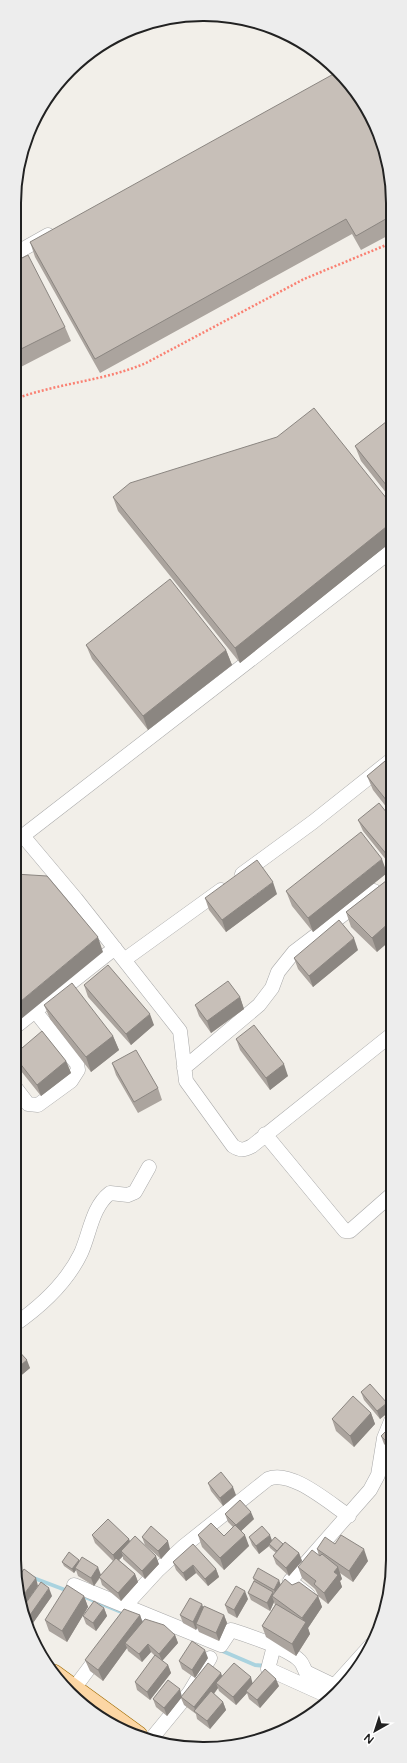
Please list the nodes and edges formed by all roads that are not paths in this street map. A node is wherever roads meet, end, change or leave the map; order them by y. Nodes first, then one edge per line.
1 (57, 230) edge
2 (21, 250) edge
3 (386, 555) edge
4 (386, 764) edge
5 (21, 837) edge
6 (21, 841) edge
7 (385, 882) edge
8 (115, 948) junction
9 (124, 960) junction
10 (35, 1011) junction
11 (21, 1022) edge
12 (386, 1039) edge
13 (184, 1068) junction
14 (21, 1095) edge
15 (265, 1134) junction
16 (149, 1167) dead end
17 (386, 1199) edge
18 (21, 1320) edge
19 (386, 1433) edge
20 (386, 1449) edge
21 (386, 1456) edge
22 (349, 1516) junction
23 (74, 1585) dead end
24 (313, 1599) edge
25 (127, 1612) junction
26 (106, 1646) edge
27 (210, 1658) dead end
28 (271, 1658) junction
29 (349, 1669) edge
30 (80, 1693) edge
31 (326, 1695) edge
32 (121, 1722) edge
33 (154, 1735) edge

1 - 2 street
3 - 5 street
4 - 9 street
6 - 8 street
7 - 13 street
8 - 9 street
8 - 10 street
9 - 13 street
10 - 11 street
10 - 14 street
12 - 15 street
13 - 15 street
15 - 17 street
16 - 18 street
19 - 20 street
21 - 22 street
22 - 24 street
22 - 25 street
23 - 25 street
25 - 28 street
26 - 30 street
27 - 33 street
28 - 29 street
28 - 31 street
30 - 32 main road

